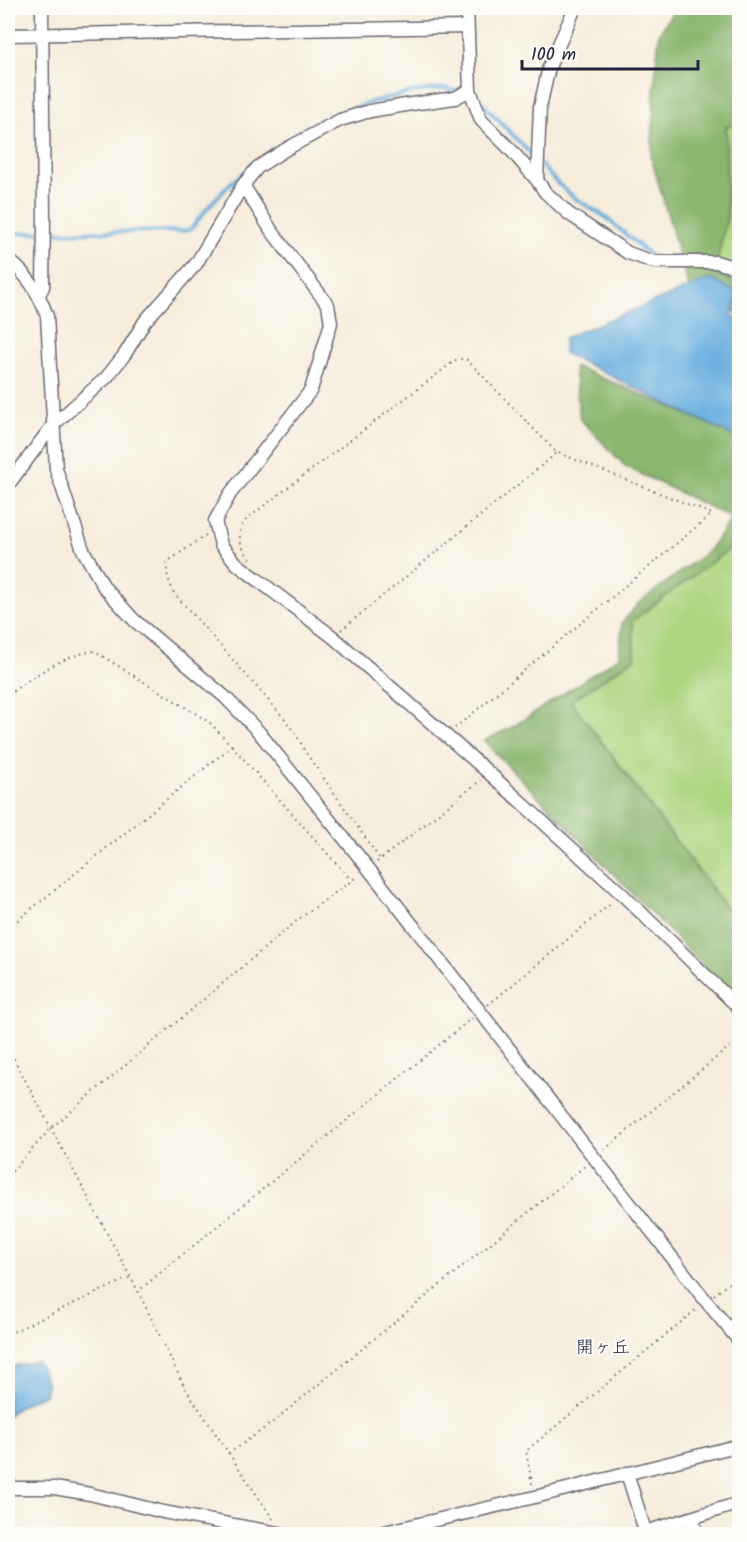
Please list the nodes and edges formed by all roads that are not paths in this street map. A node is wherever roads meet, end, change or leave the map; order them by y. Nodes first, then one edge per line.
1 (42, 8) edge
2 (467, 8) edge
3 (575, 8) edge
4 (467, 27) junction
5 (8, 35) edge
6 (43, 35) junction
7 (470, 90) junction
8 (537, 180) junction
9 (243, 184) junction
10 (8, 260) edge
11 (740, 269) edge
12 (39, 295) junction
13 (53, 425) junction
14 (8, 485) edge
15 (740, 1009) edge
16 (740, 1342) edge
17 (740, 1445) edge
18 (627, 1473) junction
19 (8, 1488) edge
20 (740, 1503) edge
21 (692, 1518) junction
22 (645, 1533) edge
23 (283, 1534) edge
24 (376, 1534) edge
25 (697, 1534) edge

1 - 6 street
2 - 4 street
3 - 8 street
4 - 6 street
4 - 7 street
5 - 6 street
6 - 12 street
7 - 8 street
7 - 9 street
8 - 11 street
9 - 13 street
9 - 15 street
10 - 12 street
12 - 13 street
13 - 14 street
13 - 16 street
17 - 18 street
18 - 22 street
18 - 24 street
19 - 23 street
20 - 21 street
21 - 22 street
21 - 25 street

